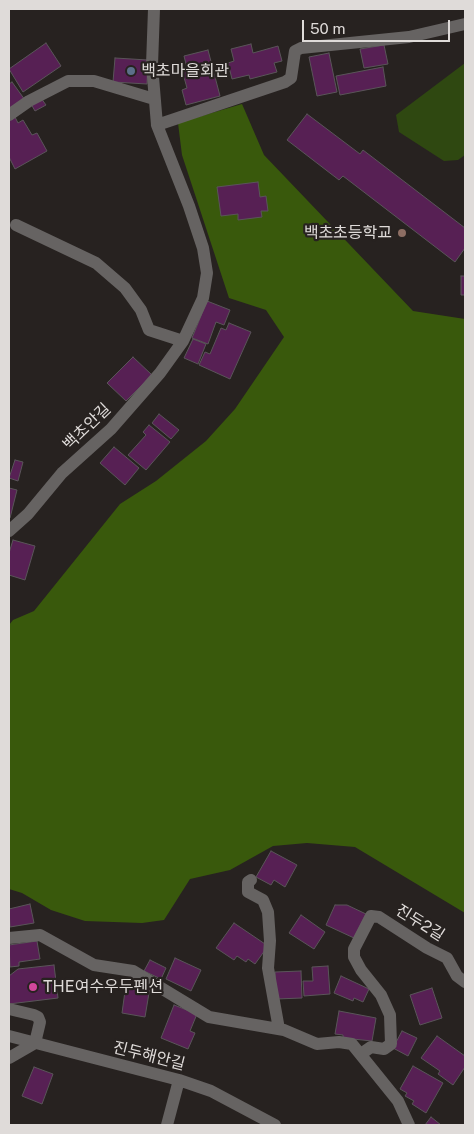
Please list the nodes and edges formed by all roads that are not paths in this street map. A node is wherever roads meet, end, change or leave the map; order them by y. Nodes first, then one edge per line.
1 (154, 9) edge
2 (465, 24) edge
3 (154, 99) junction
4 (9, 115) edge
5 (157, 125) junction
6 (16, 225) dead end
7 (183, 341) junction
8 (9, 531) edge
9 (251, 880) dead end
10 (9, 938) edge
11 (465, 982) edge
12 (9, 1009) edge
13 (278, 1029) junction
14 (9, 1036) edge
15 (35, 1043) junction
16 (361, 1054) junction
17 (9, 1058) edge
18 (180, 1080) junction
19 (167, 1125) edge
20 (275, 1125) edge
21 (409, 1125) edge

1 - 3 street, 백초안길
2 - 5 street
3 - 4 street
3 - 5 street, 백초안길
5 - 7 street, 백초안길
6 - 7 street
7 - 8 street, 백초안길
9 - 13 street
10 - 13 street
11 - 16 street, 진두2길
12 - 15 street
13 - 16 street
14 - 15 street, 진두해안길
15 - 17 street
15 - 18 street, 진두해안길
16 - 21 street
18 - 19 street
18 - 20 street, 진두해안길

